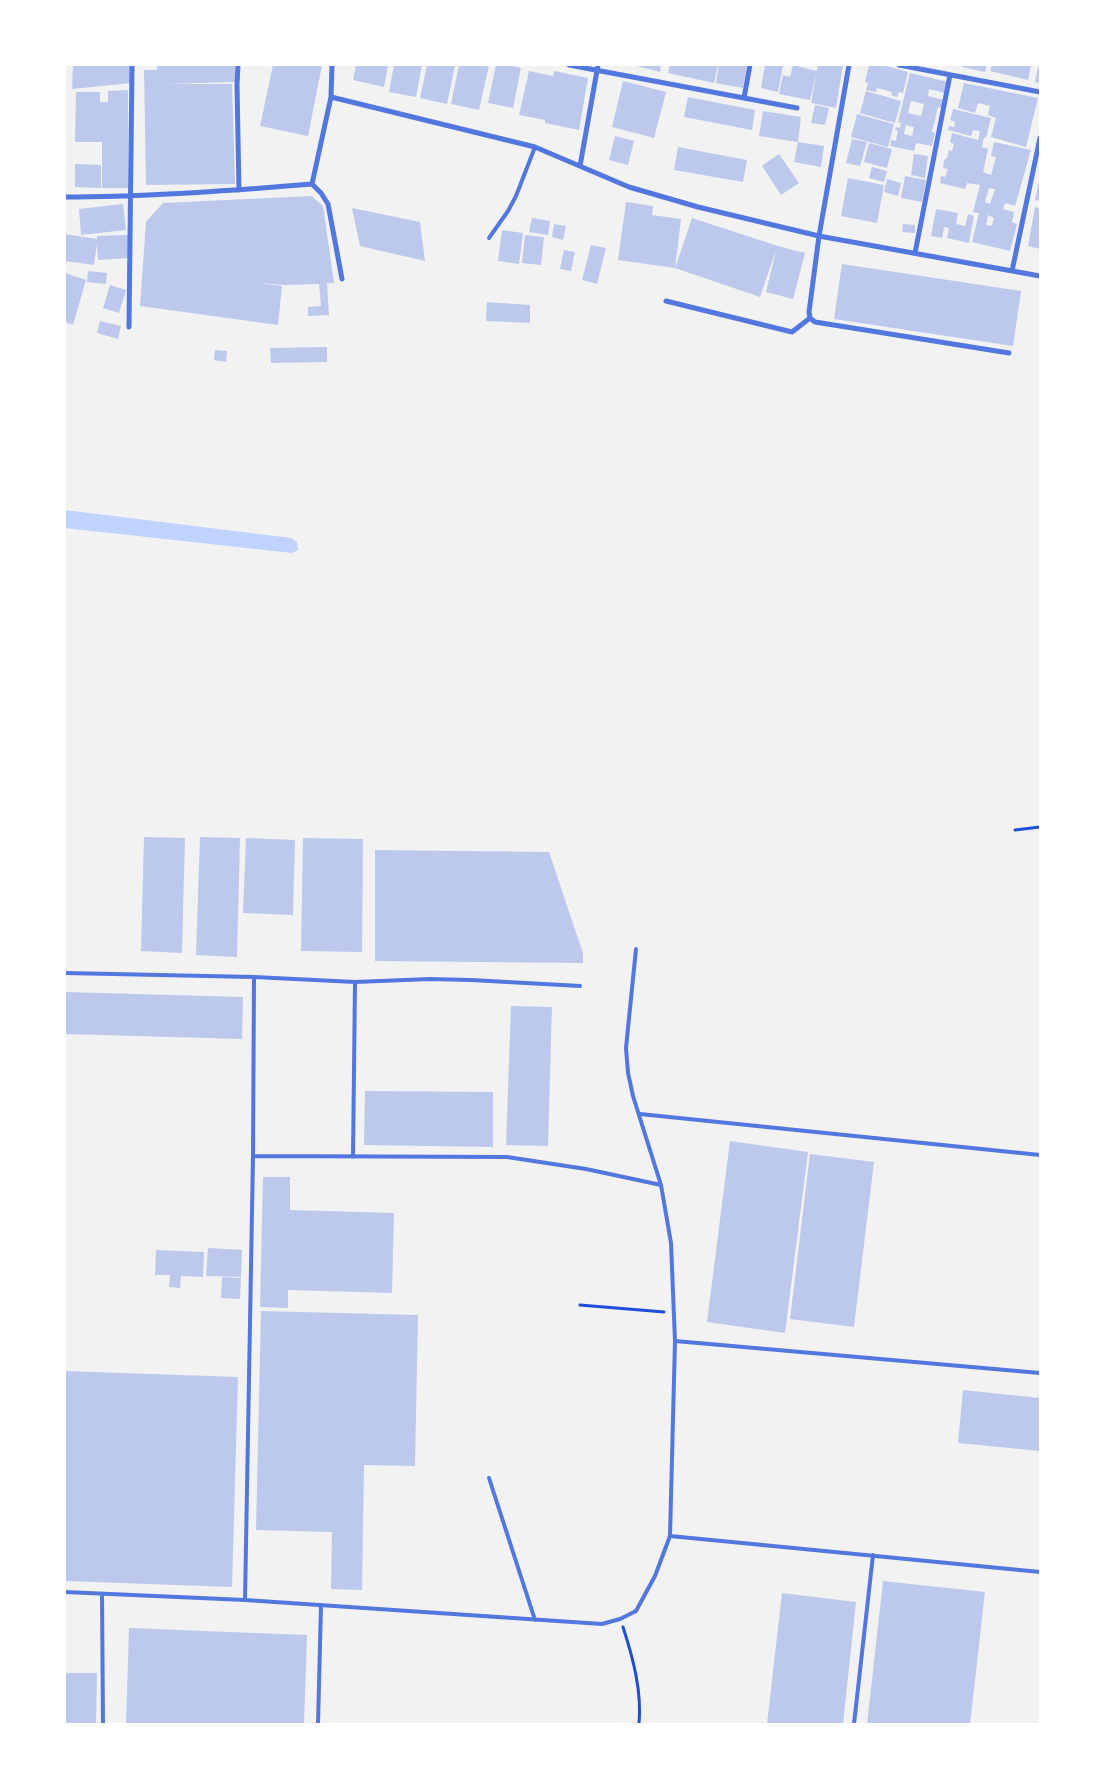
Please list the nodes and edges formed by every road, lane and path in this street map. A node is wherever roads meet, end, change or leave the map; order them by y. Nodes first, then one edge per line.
1 (132, 65) edge
2 (238, 65) edge
3 (332, 65) edge
4 (569, 65) edge
5 (750, 65) edge
6 (849, 65) edge
7 (899, 65) edge
8 (598, 68) edge
9 (950, 75) junction
10 (1040, 92) edge
11 (331, 96) junction
12 (744, 98) junction
13 (797, 108) dead end
14 (1040, 138) edge
15 (535, 147) junction
16 (1039, 152) edge
17 (580, 166) junction
18 (312, 184) junction
19 (239, 190) junction
20 (65, 197) edge
21 (131, 197) junction
22 (819, 236) junction
23 (489, 238) dead end
24 (915, 253) junction
25 (1012, 271) junction
26 (1040, 276) edge
27 (342, 279) dead end
28 (666, 301) dead end
29 (810, 318) junction
30 (128, 327) dead end
31 (1009, 353) dead end
32 (1040, 828) edge
33 (1015, 830) dead end
34 (636, 949) dead end
35 (65, 973) edge
36 (254, 977) junction
37 (355, 982) junction
38 (580, 986) dead end
39 (640, 1114) junction
40 (1040, 1155) edge
41 (253, 1156) junction
42 (353, 1156) junction
43 (661, 1185) junction
44 (580, 1305) dead end
45 (675, 1313) junction
46 (675, 1341) junction
47 (1040, 1373) edge
48 (489, 1478) dead end
49 (670, 1536) junction
50 (873, 1555) junction
51 (1040, 1572) edge
52 (65, 1592) edge
53 (102, 1594) junction
54 (246, 1600) junction
55 (321, 1606) junction
56 (620, 1619) junction
57 (536, 1620) junction
58 (103, 1724) edge
59 (318, 1724) edge
60 (639, 1724) edge
61 (854, 1724) edge

1 - 21 street
2 - 19 street
3 - 11 street
4 - 8 street
5 - 12 street
6 - 22 street
7 - 9 street
8 - 12 street
8 - 17 street
9 - 10 street
9 - 24 street
11 - 15 street
11 - 18 street
12 - 13 street
14 - 16 street
15 - 17 street
15 - 23 lane
16 - 25 street
17 - 22 street
18 - 19 street
18 - 27 street
19 - 21 street
20 - 21 street
21 - 30 street
22 - 24 street
22 - 29 street
24 - 25 street
25 - 26 street
28 - 29 street
29 - 31 street
32 - 33 path
34 - 39 lane
35 - 36 lane
36 - 37 lane
36 - 41 lane
37 - 38 lane
37 - 42 lane
39 - 40 lane
39 - 43 lane
41 - 42 lane
41 - 54 lane
42 - 43 lane
43 - 45 lane
44 - 45 path
45 - 46 lane
46 - 47 lane
46 - 49 lane
48 - 57 lane
49 - 50 lane
49 - 56 lane
50 - 51 lane
50 - 61 lane
52 - 53 lane
53 - 54 lane
53 - 58 lane
54 - 55 lane
55 - 57 lane
55 - 59 lane
56 - 57 lane
56 - 60 path

